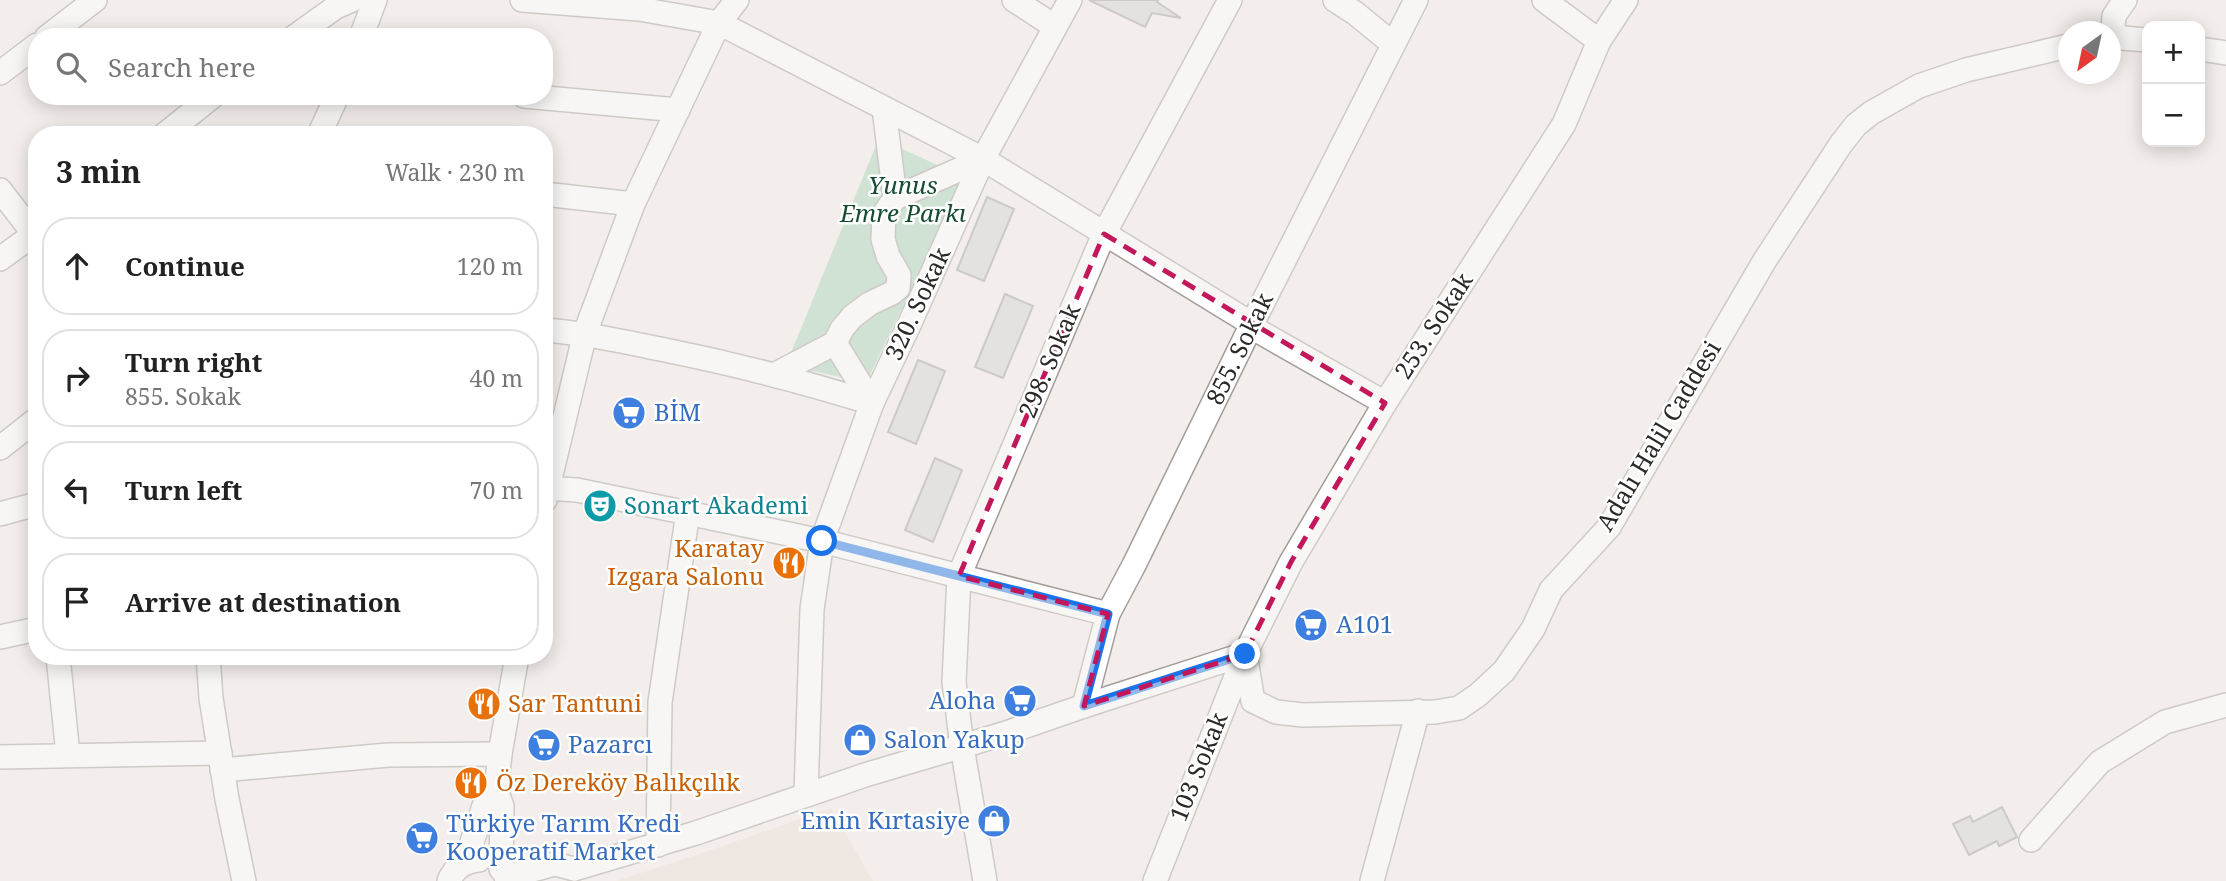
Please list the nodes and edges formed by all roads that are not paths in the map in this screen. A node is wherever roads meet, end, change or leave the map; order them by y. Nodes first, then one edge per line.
1 (95, 0) edge
2 (352, 0) edge
3 (375, 0) edge
4 (522, 0) edge
5 (737, 0) edge
6 (1014, 0) edge
7 (1070, 0) edge
8 (1230, 0) edge
9 (1335, 0) edge
10 (1416, 0) edge
11 (1544, 0) edge
12 (1626, 0) edge
13 (2125, 0) edge
14 (2113, 21) edge
15 (719, 23) junction
16 (1054, 26) junction
17 (59, 28) edge
18 (307, 28) edge
19 (364, 28) edge
20 (2121, 38) edge
21 (2142, 40) edge
22 (1599, 41) junction
23 (1392, 44) junction
24 (2058, 48) edge
25 (2205, 50) edge
26 (28, 52) edge
27 (2226, 53) edge
28 (0, 73) edge
29 (553, 99) edge
30 (202, 105) edge
31 (333, 105) edge
32 (884, 108) junction
33 (678, 110) junction
34 (175, 126) edge
35 (323, 126) edge
36 (983, 159) junction
37 (0, 190) edge
38 (553, 195) edge
39 (895, 198) junction
40 (633, 204) junction
41 (28, 225) edge
42 (1104, 234) junction
43 (28, 240) edge
44 (0, 259) edge
45 (898, 288) junction
46 (921, 300) junction
47 (1252, 324) junction
48 (553, 331) edge
49 (584, 333) junction
50 (835, 343) junction
51 (774, 375) junction
52 (872, 403) junction
53 (1385, 403) junction
54 (28, 426) edge
55 (0, 448) edge
56 (553, 461) edge
57 (553, 493) edge
58 (28, 506) edge
59 (688, 512) junction
60 (0, 514) edge
61 (822, 541) junction
62 (959, 576) junction
63 (1108, 614) junction
64 (28, 631) edge
65 (0, 637) edge
66 (1245, 654) junction
67 (59, 665) edge
68 (209, 665) edge
69 (515, 665) edge
70 (2226, 705) edge
71 (1084, 706) junction
72 (1418, 711) junction
73 (962, 747) junction
74 (500, 754) junction
75 (68, 755) junction
76 (0, 757) edge
77 (221, 761) junction
78 (496, 790) junction
79 (806, 795) junction
80 (2031, 840) dead end
81 (658, 845) junction
82 (449, 875) edge
83 (568, 875) edge
84 (505, 876) edge
85 (244, 881) edge
86 (985, 881) edge
87 (1155, 881) edge
88 (1372, 881) edge

1 - 17 street
2 - 18 street
3 - 19 street
4 - 15 street
5 - 15 street
6 - 16 street
7 - 16 street, 320. Sokak
8 - 42 street, 298. Sokak
9 - 23 street
10 - 23 street, 855. Sokak
11 - 22 street
12 - 22 street, 253. Sokak
13 - 14 street
15 - 32 street
15 - 33 street
16 - 36 street, 320. Sokak
20 - 21 street
22 - 53 street, 253. Sokak
23 - 47 street, 855. Sokak
24 - 72 street, Adalı Halil Caddesi
25 - 27 street
26 - 28 street
29 - 33 street
30 - 34 street
31 - 35 street
32 - 36 street
32 - 39 street
33 - 40 street
36 - 39 street
36 - 42 street
36 - 46 street, 320. Sokak
37 - 41 street
38 - 40 street
39 - 45 street
40 - 49 street
42 - 47 street
42 - 62 street, 298. Sokak
43 - 44 street
45 - 46 street
45 - 50 street
46 - 52 street, 320. Sokak
47 - 53 street
47 - 63 street, 855. Sokak
48 - 49 street
49 - 51 street
49 - 56 street
50 - 51 street
50 - 52 street
51 - 52 street
52 - 61 street, 320. Sokak
53 - 66 street, 253. Sokak
54 - 55 street
57 - 59 street
58 - 60 street
59 - 61 street
59 - 81 street
61 - 62 street
61 - 79 street, 320. Sokak
62 - 63 street
62 - 73 street, 298. Sokak
63 - 71 street, 855. Sokak
64 - 65 street
66 - 71 street
66 - 72 street, Adalı Halil Caddesi
66 - 87 street, 103 Sokak
67 - 75 street
68 - 77 street
69 - 74 street
70 - 80 street
71 - 73 street
72 - 88 street
73 - 79 street
73 - 86 street, 298. Sokak
74 - 77 street
74 - 78 street
75 - 76 street
75 - 77 street
77 - 85 street
78 - 82 street
78 - 84 street
79 - 81 street
81 - 83 street
82 - 84 street
83 - 84 street

